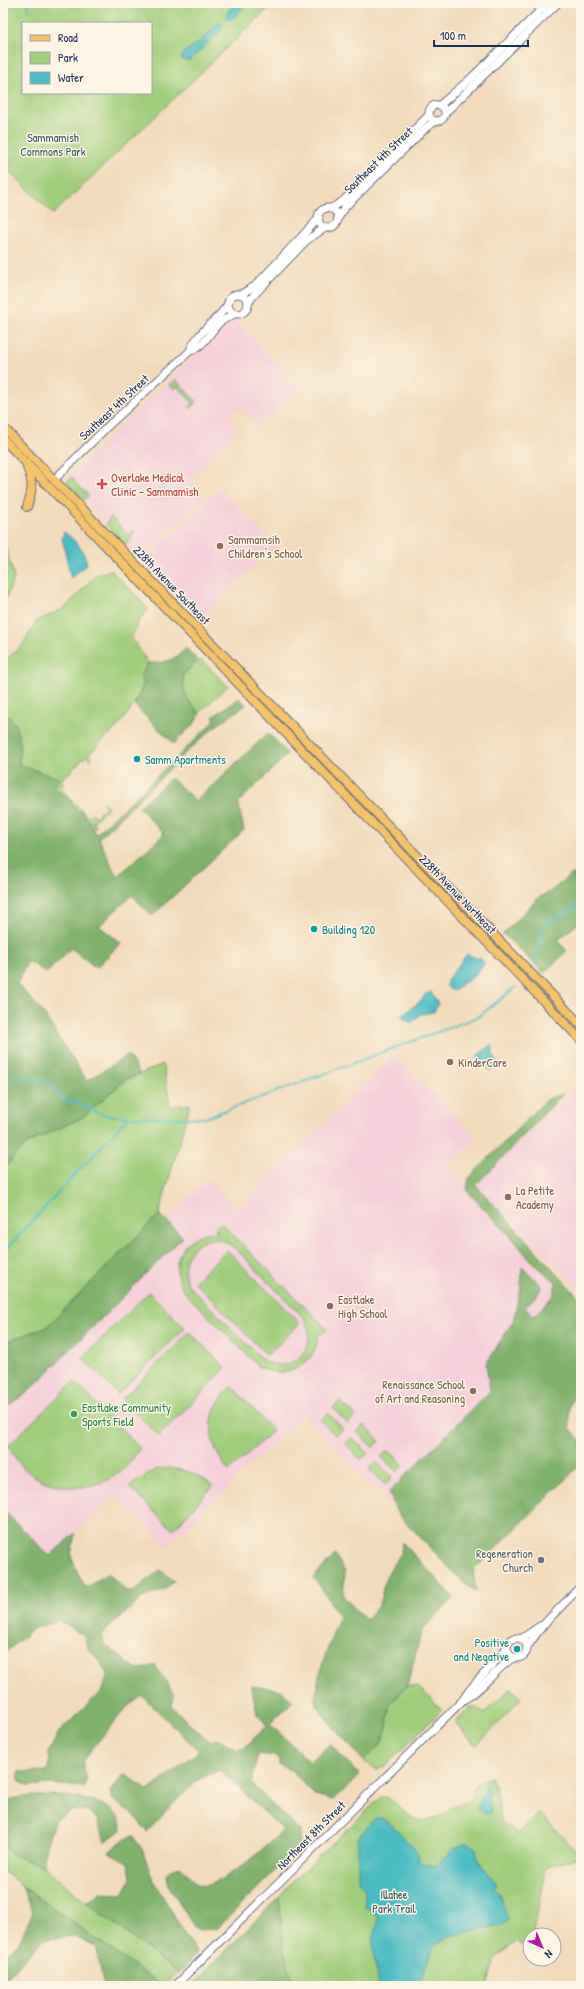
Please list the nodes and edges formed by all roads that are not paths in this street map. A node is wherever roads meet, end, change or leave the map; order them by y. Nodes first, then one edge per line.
1 (548, 3) edge
2 (558, 3) edge
3 (440, 105) junction
4 (446, 112) junction
5 (429, 115) junction
6 (436, 121) junction
7 (330, 209) junction
8 (319, 218) junction
9 (338, 218) junction
10 (325, 228) junction
11 (241, 294) junction
12 (228, 304) junction
13 (248, 304) junction
14 (236, 313) junction
15 (190, 351) junction
16 (3, 427) edge
17 (3, 439) edge
18 (12, 448) junction
19 (54, 480) junction
20 (27, 507) dead end
21 (325, 759) joint
22 (318, 765) joint
23 (581, 1025) edge
24 (581, 1040) edge
25 (581, 1586) edge
26 (544, 1624) junction
27 (521, 1639) junction
28 (527, 1647) junction
29 (506, 1648) junction
30 (513, 1658) junction
31 (463, 1700) junction
32 (175, 1986) edge

1 - 3 street
2 - 4 street
3 - 4 street
3 - 5 street
4 - 6 street
5 - 6 street
5 - 7 street, Southeast 4th Street
6 - 9 street, Southeast 4th Street
7 - 8 street
7 - 9 street
8 - 10 street
8 - 11 street
9 - 10 street
10 - 13 street
11 - 12 street
11 - 13 street
12 - 14 street
12 - 15 street, Southeast 4th Street
13 - 14 street
14 - 15 street, Southeast 4th Street
15 - 19 street, Southeast 4th Street
16 - 19 main road, 228th Avenue Southeast
17 - 18 main road, 228th Avenue Southeast
18 - 20 main road
18 - 22 main road, 228th Avenue Southeast
19 - 21 main road, 228th Avenue Southeast
21 - 23 main road, 228th Avenue Northeast
22 - 24 main road, 228th Avenue Northeast
25 - 26 street
26 - 27 street
26 - 28 street
27 - 28 street
27 - 29 street
28 - 30 street
29 - 30 street
29 - 31 street, Northeast 8th Street
30 - 31 street, Northeast 8th Street
31 - 32 street, Northeast 8th Street

